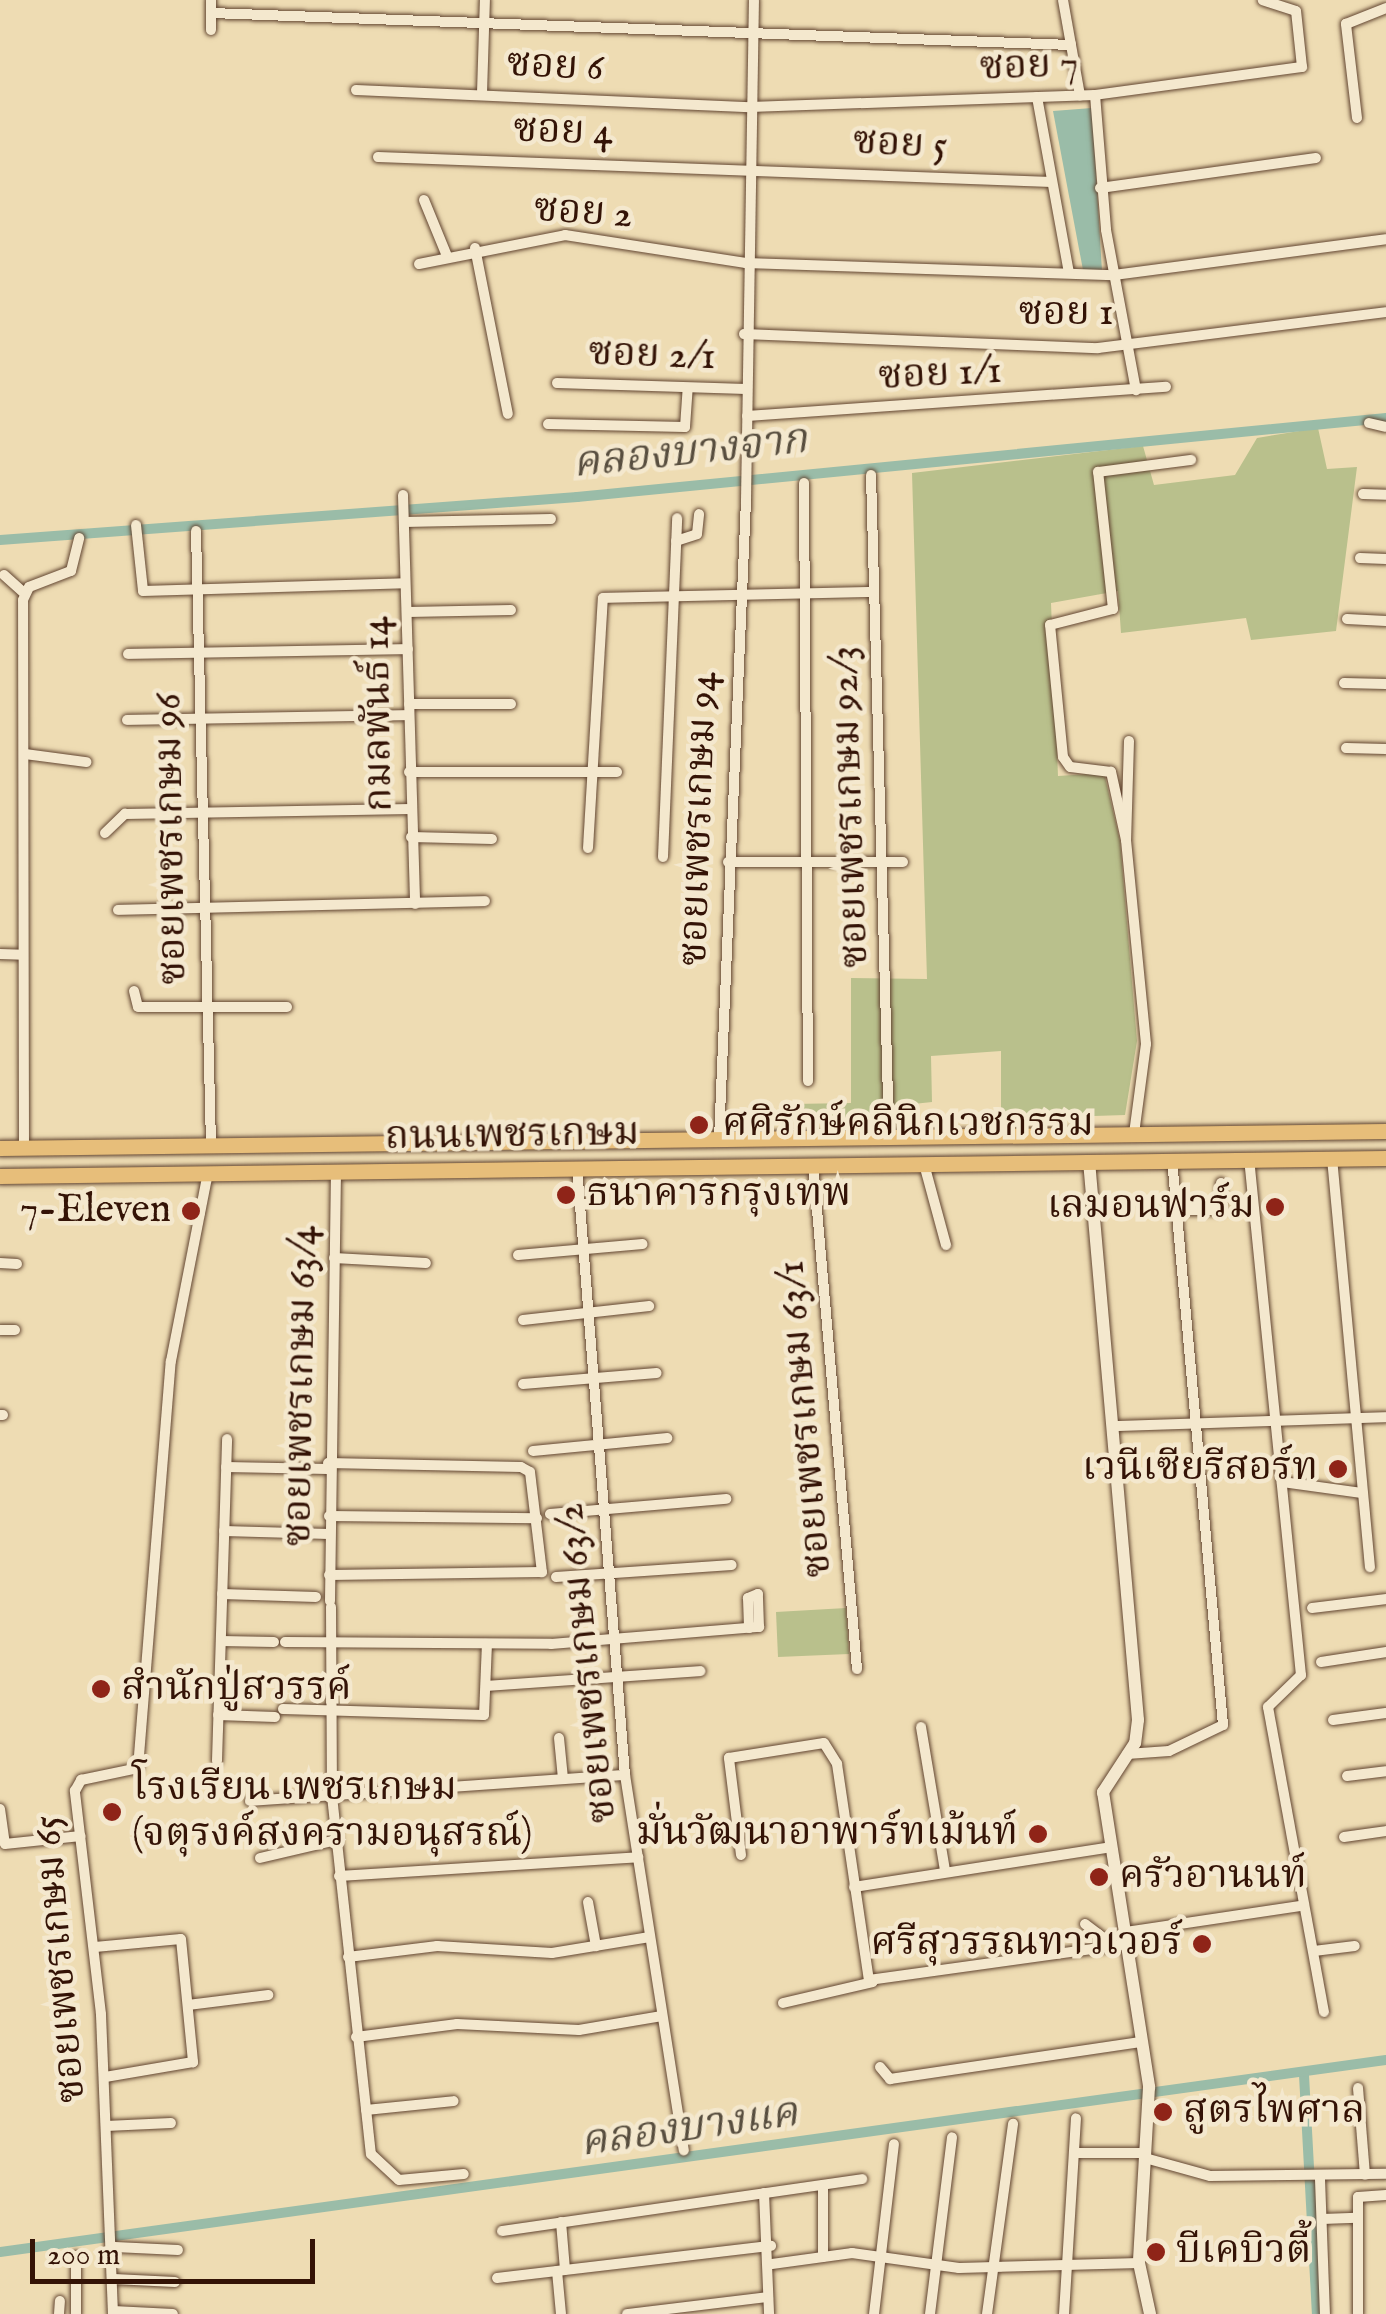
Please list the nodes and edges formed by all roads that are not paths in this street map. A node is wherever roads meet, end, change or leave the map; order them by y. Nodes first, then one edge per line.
1 (211, 0) edge
2 (485, 0) edge
3 (754, 0) edge
4 (1063, 0) edge
5 (1263, 0) edge
6 (1386, 8) edge
7 (211, 13) junction
8 (485, 24) junction
9 (211, 30) dead end
10 (753, 32) junction
11 (1072, 45) junction
12 (356, 90) dead end
13 (482, 93) junction
14 (1080, 95) junction
15 (1095, 95) junction
16 (1037, 98) junction
17 (750, 107) junction
18 (1357, 118) dead end
19 (378, 157) dead end
20 (1316, 158) dead end
21 (746, 168) junction
22 (1052, 182) junction
23 (1100, 188) junction
24 (424, 200) dead end
25 (1386, 239) edge
26 (475, 248) junction
27 (448, 256) junction
28 (746, 263) junction
29 (419, 264) dead end
30 (1069, 273) junction
31 (1114, 276) junction
32 (1386, 312) edge
33 (744, 334) junction
34 (1129, 345) junction
35 (556, 383) dead end
36 (1166, 387) dead end
37 (688, 388) junction
38 (746, 388) junction
39 (1136, 390) junction
40 (508, 414) dead end
41 (747, 416) junction
42 (548, 424) dead end
43 (1369, 424) dead end
44 (1386, 427) edge
45 (1191, 460) dead end
46 (871, 475) dead end
47 (804, 482) dead end
48 (1363, 494) dead end
49 (403, 495) dead end
50 (1386, 495) edge
51 (699, 514) dead end
52 (551, 518) dead end
53 (676, 518) dead end
54 (404, 522) junction
55 (136, 525) dead end
56 (196, 531) dead end
57 (79, 538) dead end
58 (676, 541) junction
59 (1360, 558) dead end
60 (1386, 558) edge
61 (4, 575) dead end
62 (405, 583) junction
63 (196, 589) junction
64 (738, 590) junction
65 (802, 592) junction
66 (874, 592) junction
67 (24, 593) junction
68 (674, 598) junction
69 (510, 610) dead end
70 (408, 612) junction
71 (1347, 620) dead end
72 (1386, 620) edge
73 (408, 649) junction
74 (128, 654) dead end
75 (198, 654) junction
76 (1344, 684) dead end
77 (1386, 684) edge
78 (511, 704) dead end
79 (409, 710) junction
80 (199, 718) junction
81 (127, 720) dead end
82 (1129, 741) dead end
83 (1346, 748) dead end
84 (1386, 749) edge
85 (25, 754) junction
86 (86, 762) dead end
87 (593, 771) junction
88 (410, 772) junction
89 (617, 772) dead end
90 (411, 809) junction
91 (203, 814) junction
92 (104, 833) dead end
93 (411, 837) junction
94 (492, 839) dead end
95 (1126, 840) junction
96 (588, 848) dead end
97 (663, 857) dead end
98 (883, 861) junction
99 (728, 862) junction
100 (806, 862) junction
101 (903, 862) dead end
102 (485, 902) dead end
103 (414, 904) junction
104 (204, 909) junction
105 (118, 910) dead end
106 (0, 954) edge
107 (23, 954) junction
108 (134, 991) dead end
109 (287, 1006) dead end
110 (206, 1008) junction
111 (808, 1081) dead end
112 (1386, 1131) edge
113 (1134, 1134) junction
114 (889, 1138) junction
115 (713, 1139) junction
116 (212, 1146) junction
117 (0, 1148) edge
118 (24, 1148) junction
119 (1250, 1158) junction
120 (1332, 1158) junction
121 (1386, 1158) edge
122 (1172, 1159) junction
123 (1089, 1161) junction
124 (814, 1164) junction
125 (924, 1164) junction
126 (707, 1165) junction
127 (576, 1168) junction
128 (336, 1172) junction
129 (208, 1173) junction
130 (0, 1176) edge
131 (1221, 1183) dead end
132 (1177, 1210) junction
133 (643, 1244) dead end
134 (946, 1245) dead end
135 (578, 1250) junction
136 (518, 1255) dead end
137 (334, 1258) junction
138 (0, 1263) edge
139 (426, 1263) dead end
140 (17, 1264) dead end
141 (649, 1306) dead end
142 (584, 1315) junction
143 (522, 1320) dead end
144 (0, 1330) edge
145 (15, 1330) dead end
146 (657, 1373) dead end
147 (591, 1378) junction
148 (523, 1384) dead end
149 (1386, 1417) edge
150 (1355, 1421) junction
151 (1276, 1422) junction
152 (1195, 1424) junction
153 (1116, 1426) junction
154 (227, 1438) dead end
155 (667, 1438) dead end
156 (597, 1444) junction
157 (533, 1451) dead end
158 (226, 1466) junction
159 (328, 1466) junction
160 (1282, 1482) junction
161 (1362, 1493) junction
162 (726, 1500) dead end
163 (602, 1510) junction
164 (550, 1514) dead end
165 (330, 1516) junction
166 (537, 1518) junction
167 (224, 1531) junction
168 (330, 1534) junction
169 (732, 1565) dead end
170 (1370, 1567) dead end
171 (329, 1575) junction
172 (608, 1575) junction
173 (556, 1576) dead end
174 (222, 1594) junction
175 (316, 1598) dead end
176 (1386, 1599) edge
177 (1312, 1608) dead end
178 (749, 1628) dead end
179 (220, 1641) junction
180 (614, 1641) junction
181 (331, 1642) junction
182 (486, 1644) junction
183 (1386, 1652) edge
184 (1322, 1662) dead end
185 (857, 1669) dead end
186 (700, 1671) dead end
187 (618, 1678) junction
188 (486, 1686) junction
189 (331, 1711) junction
190 (1386, 1713) edge
191 (218, 1715) junction
192 (1333, 1720) dead end
193 (921, 1726) dead end
194 (558, 1738) dead end
195 (1127, 1754) junction
196 (217, 1761) dead end
197 (1386, 1771) edge
198 (625, 1775) junction
199 (1347, 1776) dead end
200 (563, 1779) junction
201 (332, 1796) junction
202 (250, 1801) dead end
203 (0, 1809) edge
204 (1386, 1832) edge
205 (81, 1836) junction
206 (1344, 1836) dead end
207 (336, 1840) junction
208 (1112, 1847) junction
209 (741, 1855) dead end
210 (638, 1857) junction
211 (260, 1858) dead end
212 (945, 1872) junction
213 (339, 1876) junction
214 (854, 1887) junction
215 (588, 1902) dead end
216 (1300, 1906) junction
217 (1085, 1924) dead end
218 (650, 1937) junction
219 (1123, 1940) junction
220 (95, 1946) junction
221 (596, 1946) junction
222 (1354, 1946) dead end
223 (1314, 1952) junction
224 (348, 1957) junction
225 (874, 1982) junction
226 (268, 1996) dead end
227 (783, 2003) dead end
228 (188, 2004) junction
229 (1324, 2012) dead end
230 (662, 2016) junction
231 (356, 2036) junction
232 (1142, 2042) junction
233 (880, 2067) dead end
234 (106, 2077) junction
235 (1358, 2088) dead end
236 (454, 2101) dead end
237 (366, 2110) junction
238 (1076, 2118) dead end
239 (171, 2123) dead end
240 (1013, 2124) dead end
241 (106, 2126) junction
242 (952, 2137) dead end
243 (894, 2144) dead end
244 (684, 2150) dead end
245 (1074, 2154) junction
246 (1145, 2156) junction
247 (464, 2174) dead end
248 (1386, 2174) edge
249 (1361, 2176) junction
250 (862, 2179) dead end
251 (1312, 2179) junction
252 (823, 2185) junction
253 (764, 2193) junction
254 (1386, 2195) edge
255 (1358, 2197) junction
256 (1357, 2218) junction
257 (1322, 2219) junction
258 (561, 2222) junction
259 (502, 2230) dead end
260 (771, 2246) junction
261 (114, 2247) junction
262 (178, 2250) dead end
263 (76, 2256) dead end
264 (823, 2257) junction
265 (881, 2257) junction
266 (772, 2264) junction
267 (936, 2264) junction
268 (1139, 2264) junction
269 (1066, 2266) junction
270 (993, 2268) junction
271 (561, 2270) junction
272 (497, 2278) dead end
273 (114, 2279) junction
274 (175, 2282) dead end
275 (768, 2297) junction
276 (60, 2301) dead end
277 (113, 2312) edge
278 (773, 2313) edge
279 (59, 2314) edge
280 (76, 2314) edge
281 (173, 2314) edge
282 (561, 2314) edge
283 (627, 2314) edge
284 (874, 2314) edge
285 (930, 2314) edge
286 (987, 2314) edge
287 (1064, 2314) edge
288 (1150, 2314) edge
289 (1325, 2314) edge
290 (1358, 2314) edge

1 - 7 street
2 - 8 street
3 - 10 street, ซอยเพชรเกษม 94
4 - 11 street
5 - 15 street, ซอย 7
6 - 18 street
7 - 8 street
7 - 9 street
8 - 10 street
8 - 13 street
10 - 11 street
10 - 17 street, ซอยเพชรเกษม 94
11 - 14 street
12 - 13 street, ซอย 6
13 - 17 street, ซอย 6
14 - 15 street, ซอย 7
14 - 16 street, ซอย 7
15 - 23 street
16 - 17 street, ซอย 7
16 - 22 street
17 - 21 street, ซอยเพชรเกษม 94
19 - 21 street, ซอย 4
20 - 23 street
21 - 22 street, ซอย 5
21 - 28 street, ซอยเพชรเกษม 94
22 - 30 street
23 - 31 street
24 - 27 street
25 - 31 street, ซอย 2
26 - 27 street, ซอย 2
26 - 28 street, ซอย 2
26 - 40 street
27 - 29 street, ซอย 2
28 - 30 street, ซอย 2
28 - 33 street, ซอยเพชรเกษม 94
30 - 31 street, ซอย 2
31 - 34 street
32 - 34 street, ซอย 1
33 - 34 street, ซอย 1
33 - 38 street, ซอยเพชรเกษม 94
34 - 39 street
35 - 37 street, ซอย 2/1
36 - 39 street, ซอย 1/1
37 - 38 street, ซอย 2/1
37 - 42 street
38 - 41 street, ซอยเพชรเกษม 94
39 - 41 street, ซอย 1/1
41 - 64 street, ซอยเพชรเกษม 94
43 - 44 street
45 - 95 street
46 - 66 street, ซอยเพชรเกษม 92/3
47 - 65 street
48 - 50 street
49 - 54 street, กมลพันธ์ 14
51 - 58 street
52 - 54 street
53 - 58 street
54 - 62 street, กมลพันธ์ 14
55 - 63 street
56 - 63 street, ซอยเพชรเกษม 96
57 - 67 street
58 - 68 street
59 - 60 street
61 - 67 street
62 - 63 street
62 - 70 street, กมลพันธ์ 14
63 - 75 street, ซอยเพชรเกษม 96
64 - 65 street
64 - 68 street
64 - 99 street, ซอยเพชรเกษม 94
65 - 66 street
65 - 100 street
66 - 98 street, ซอยเพชรเกษม 92/3
67 - 85 street
68 - 87 street
68 - 97 street
69 - 70 street
70 - 73 street, กมลพันธ์ 14
71 - 72 street
73 - 75 street
73 - 79 street, กมลพันธ์ 14
74 - 75 street
75 - 80 street, ซอยเพชรเกษม 96
76 - 77 street
78 - 79 street
79 - 80 street
79 - 88 street, กมลพันธ์ 14
80 - 81 street
80 - 91 street, ซอยเพชรเกษม 96
82 - 95 street
83 - 84 street
85 - 86 street
85 - 107 street
87 - 88 street
87 - 89 street
87 - 96 street
88 - 90 street, กมลพันธ์ 14
90 - 91 street
90 - 93 street, กมลพันธ์ 14
91 - 92 street
91 - 104 street, ซอยเพชรเกษม 96
93 - 94 street
93 - 103 street, กมลพันธ์ 14
95 - 113 street
98 - 100 street
98 - 101 street
98 - 114 street, ซอยเพชรเกษม 92/3
99 - 100 street
99 - 115 street, ซอยเพชรเกษม 94
100 - 111 street
102 - 103 street
103 - 104 street
104 - 105 street
104 - 110 street, ซอยเพชรเกษม 96
106 - 107 street
107 - 118 street
108 - 110 street
109 - 110 street
110 - 116 street, ซอยเพชรเกษม 96
112 - 113 main road, ถนนเพชรเกษม
113 - 114 main road, ถนนเพชรเกษม
114 - 115 main road, ถนนเพชรเกษม
115 - 116 main road, ถนนเพชรเกษม
115 - 126 main road
116 - 118 main road, ถนนเพชรเกษม
117 - 118 main road, ถนนเพชรเกษม
119 - 120 main road, ถนนเพชรเกษม
119 - 122 main road, ถนนเพชรเกษม
119 - 151 street
120 - 121 main road, ถนนเพชรเกษม
120 - 150 street
122 - 123 main road, ถนนเพชรเกษม
122 - 132 street
123 - 125 main road, ถนนเพชรเกษม
123 - 153 street
124 - 125 main road, ถนนเพชรเกษม
124 - 126 main road, ถนนเพชรเกษม
124 - 185 street, ซอยเพชรเกษม 63/1
125 - 134 street
126 - 127 main road, ถนนเพชรเกษม
127 - 128 main road, ถนนเพชรเกษม
127 - 135 street, ซอยเพชรเกษม 63/2
128 - 129 main road, ถนนเพชรเกษม
128 - 137 street, ซอยเพชรเกษม 63/4
129 - 130 main road, ถนนเพชรเกษม
129 - 205 street, ซอยเพชรเกษม 65
131 - 132 street
132 - 152 street
133 - 135 street
135 - 136 street
135 - 142 street, ซอยเพชรเกษม 63/2
137 - 139 street
137 - 159 street, ซอยเพชรเกษม 63/4
138 - 140 street
141 - 142 street
142 - 143 street
142 - 147 street, ซอยเพชรเกษม 63/2
144 - 145 street
146 - 147 street
147 - 148 street
147 - 156 street, ซอยเพชรเกษม 63/2
149 - 150 street
150 - 151 street
150 - 161 street
151 - 152 street
151 - 160 street
152 - 153 street
152 - 195 street
153 - 195 street
154 - 158 street
155 - 156 street
156 - 157 street
156 - 163 street, ซอยเพชรเกษม 63/2
158 - 159 street
158 - 167 street
159 - 165 street, ซอยเพชรเกษม 63/4
159 - 166 street
160 - 161 street
160 - 216 street
161 - 170 street
162 - 163 street
163 - 164 street
163 - 172 street, ซอยเพชรเกษม 63/2
165 - 166 street
165 - 168 street, ซอยเพชรเกษม 63/4
166 - 171 street
167 - 168 street
167 - 174 street
168 - 171 street, ซอยเพชรเกษม 63/4
169 - 172 street
171 - 181 street, ซอยเพชรเกษม 63/4
172 - 173 street
172 - 180 street, ซอยเพชรเกษม 63/2
174 - 175 street
174 - 179 street
176 - 177 street
178 - 180 street
179 - 181 street
179 - 191 street
180 - 182 street
180 - 187 street, ซอยเพชรเกษม 63/2
181 - 182 street
181 - 189 street, ซอยเพชรเกษม 63/4
182 - 188 street
183 - 184 street
186 - 187 street
187 - 188 street
187 - 198 street, ซอยเพชรเกษม 63/2
188 - 189 street
189 - 191 street
189 - 201 street, ซอยเพชรเกษม 63/4
190 - 192 street
191 - 196 street
193 - 212 street
194 - 200 street
195 - 208 street
197 - 199 street
198 - 200 street
198 - 210 street, ซอยเพชรเกษม 63/2
200 - 201 street
201 - 202 street
201 - 207 street, ซอยเพชรเกษม 63/4
203 - 205 street
204 - 206 street
205 - 220 street, ซอยเพชรเกษม 65
207 - 211 street
207 - 213 street, ซอยเพชรเกษม 63/4
208 - 212 street
208 - 219 street
209 - 214 street
210 - 213 street
210 - 218 street, ซอยเพชรเกษม 63/2
212 - 214 street
213 - 224 street, ซอยเพชรเกษม 63/4
214 - 225 street
215 - 221 street
216 - 219 street
216 - 223 street
217 - 219 street
218 - 221 street
218 - 230 street, ซอยเพชรเกษม 63/2
219 - 225 street
219 - 232 street
220 - 228 street
220 - 234 street, ซอยเพชรเกษม 65
221 - 224 street
222 - 223 street
223 - 229 street
224 - 231 street, ซอยเพชรเกษม 63/4
225 - 227 street
226 - 228 street
228 - 234 street
230 - 231 street
230 - 244 street, ซอยเพชรเกษม 63/2
231 - 237 street, ซอยเพชรเกษม 63/4
232 - 233 street
232 - 246 street
234 - 241 street, ซอยเพชรเกษม 65
235 - 249 street
236 - 237 street
237 - 247 street, ซอยเพชรเกษม 63/4
238 - 245 street
239 - 241 street
240 - 270 street
241 - 261 street, ซอยเพชรเกษม 65
242 - 267 street
243 - 265 street
245 - 246 street
245 - 269 street
246 - 251 street
246 - 268 street
248 - 249 street
249 - 251 street
249 - 255 street
250 - 252 street
251 - 257 street
252 - 253 street
252 - 264 street
253 - 258 street
253 - 260 street
254 - 255 street
255 - 256 street
256 - 257 street
256 - 290 street
257 - 289 street
258 - 259 street
258 - 271 street
260 - 266 street
260 - 271 street
261 - 262 street
261 - 273 street, ซอยเพชรเกษม 65
263 - 280 street
264 - 265 street
264 - 266 street
265 - 267 street
265 - 284 street
266 - 275 street
267 - 270 street
267 - 285 street
268 - 269 street
268 - 288 street
269 - 270 street
269 - 287 street
270 - 286 street
271 - 272 street
271 - 282 street
273 - 274 street
273 - 277 street, ซอยเพชรเกษม 65
275 - 278 street
275 - 283 street
276 - 279 street
277 - 281 street

